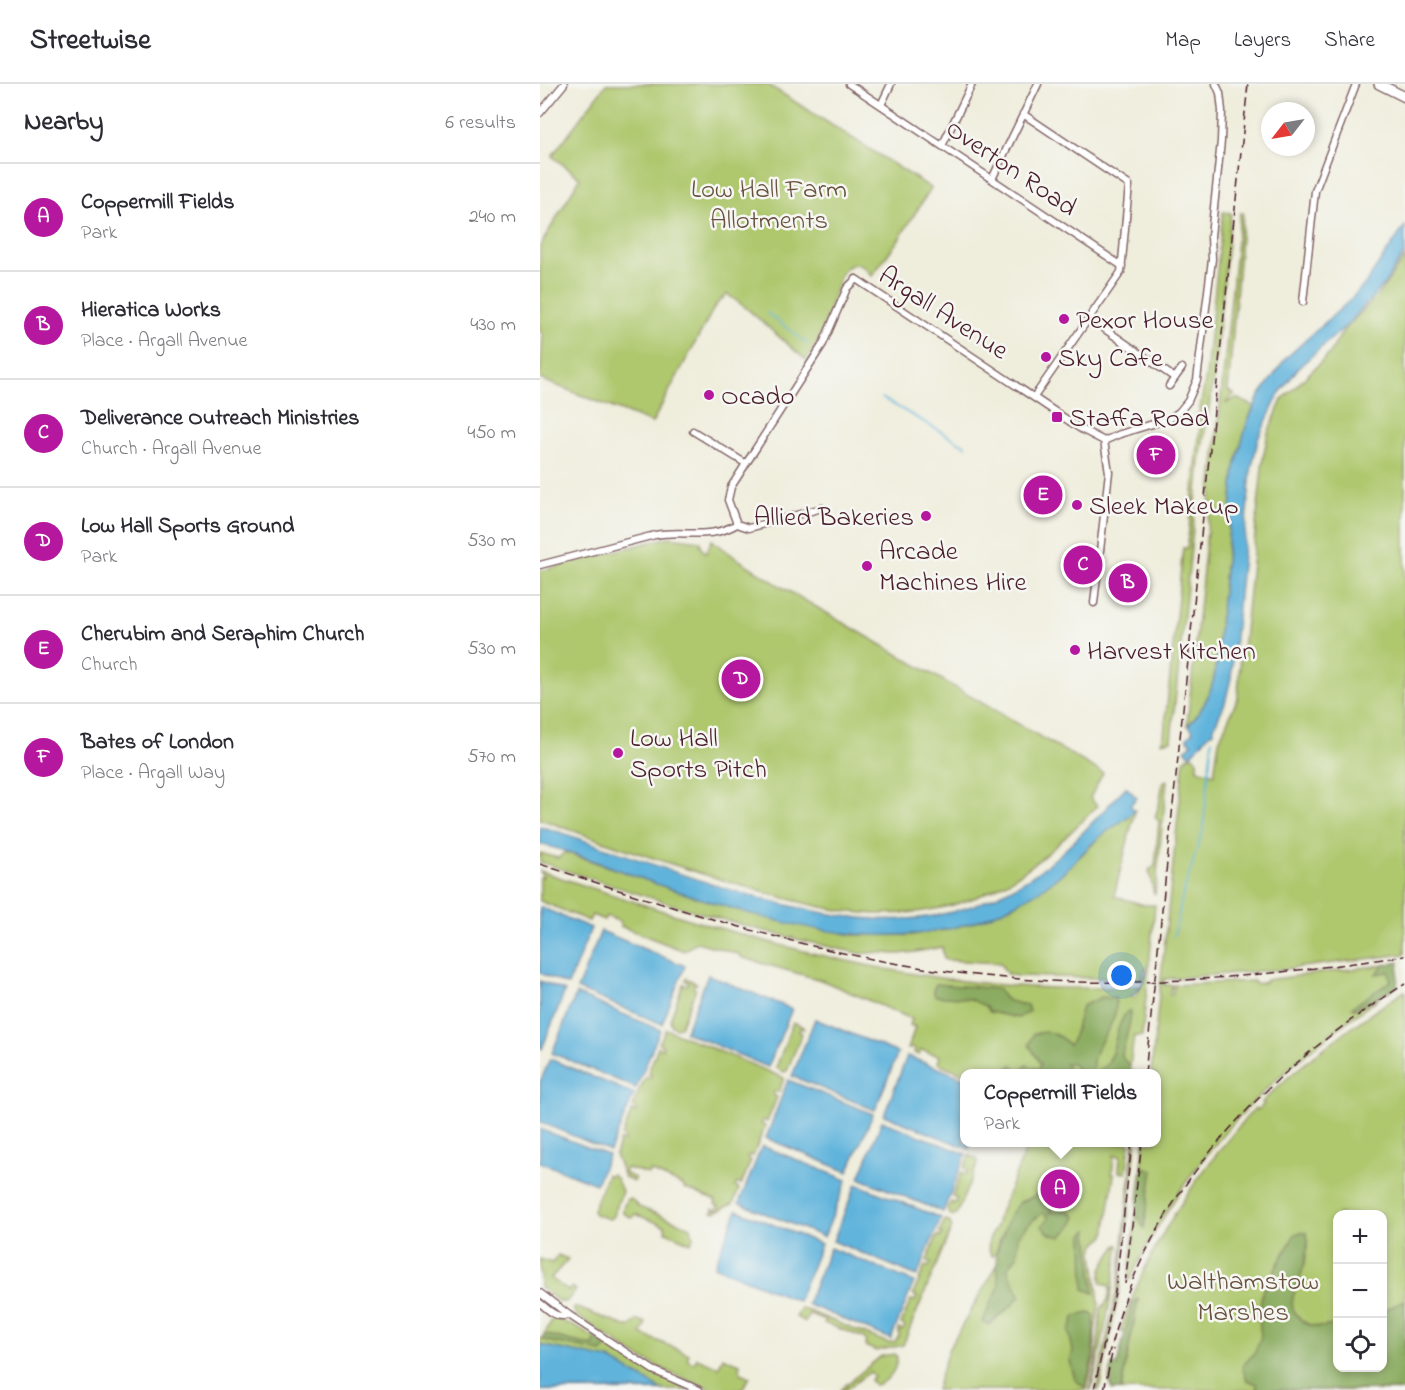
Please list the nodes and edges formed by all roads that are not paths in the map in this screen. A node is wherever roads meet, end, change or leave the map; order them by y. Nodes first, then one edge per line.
1 (564, 84) edge
2 (849, 84) edge
3 (891, 84) edge
4 (972, 84) edge
5 (1038, 84) edge
6 (1216, 84) edge
7 (1356, 84) edge
8 (1379, 84) edge
9 (1405, 97) edge
10 (881, 105) junction
11 (540, 113) edge
12 (1023, 114) junction
13 (942, 146) junction
14 (992, 179) junction
15 (1122, 266) junction
16 (1303, 302) dead end
17 (1089, 318) junction
18 (1182, 368) dead end
19 (1174, 378) junction
20 (1169, 386) dead end
21 (1035, 397) junction
22 (693, 431) dead end
23 (1104, 441) junction
24 (745, 464) junction
25 (822, 508) dead end
26 (737, 524) junction
27 (540, 565) edge
28 (1094, 603) dead end
29 (540, 1293) edge
30 (540, 1303) edge
31 (569, 1315) junction
32 (699, 1390) edge

1 - 11 street
2 - 10 street, Overton Road
3 - 10 street
4 - 13 street
5 - 12 street
6 - 23 street
7 - 16 street
8 - 9 main road
10 - 13 street, Overton Road
12 - 14 street
12 - 15 street
13 - 14 street, Overton Road
14 - 15 street, Overton Road
15 - 17 street
17 - 19 street
17 - 21 street
18 - 19 street
19 - 20 street
21 - 23 street, Argall Avenue
21 - 24 street, Argall Avenue
22 - 24 street
23 - 28 street
24 - 26 street
25 - 26 street
26 - 27 street
29 - 31 street
30 - 31 street
31 - 32 street

